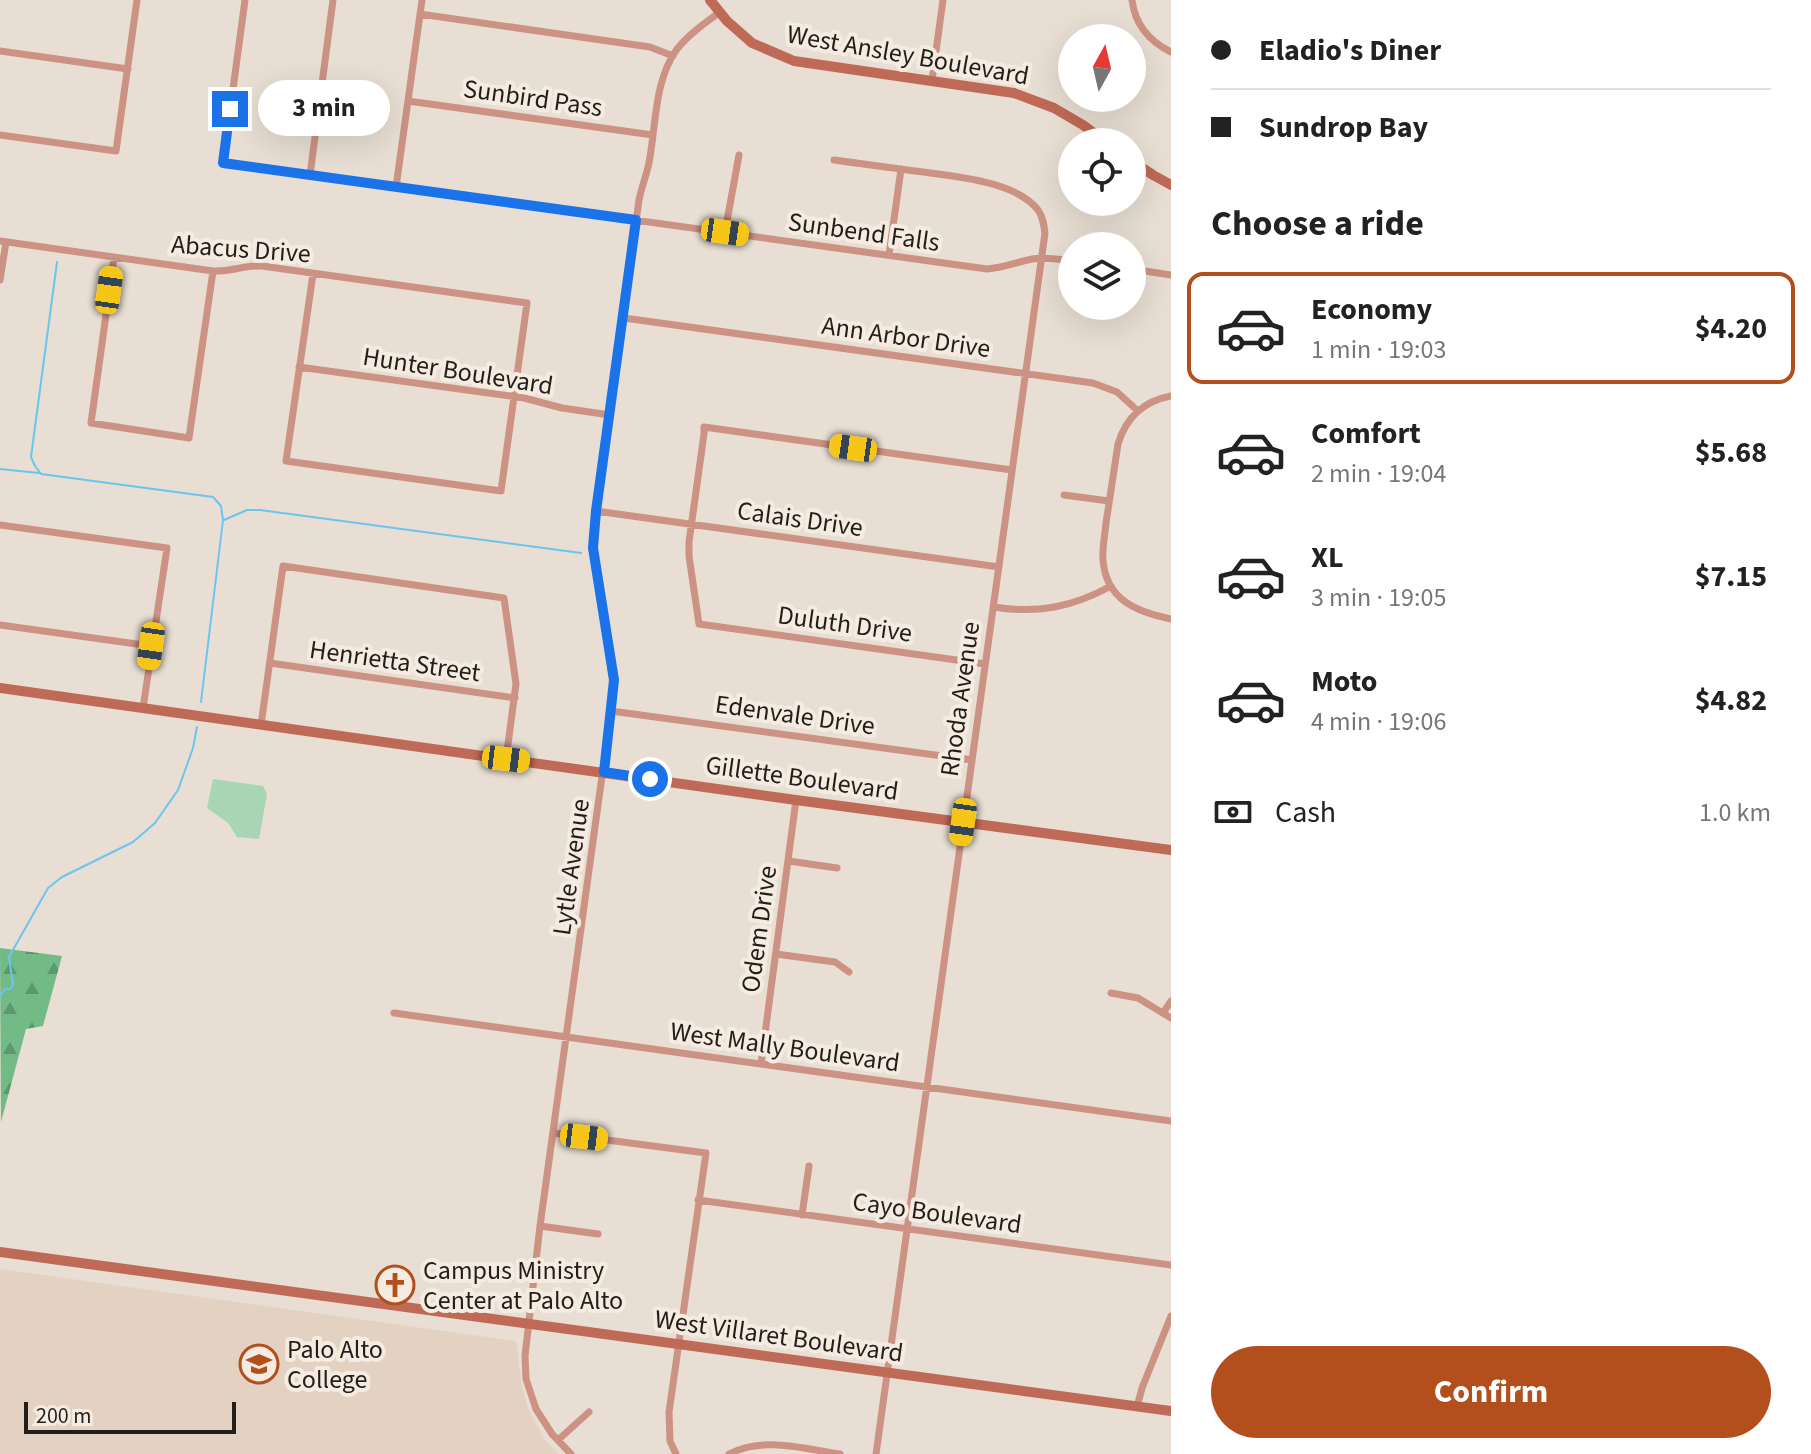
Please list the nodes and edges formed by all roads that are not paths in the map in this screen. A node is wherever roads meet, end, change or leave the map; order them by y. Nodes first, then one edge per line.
1 (137, 0) edge
2 (245, 0) edge
3 (333, 0) edge
4 (422, 0) edge
5 (710, 0) edge
6 (943, 0) edge
7 (1132, 0) edge
8 (720, 12) junction
9 (420, 14) junction
10 (0, 51) edge
11 (1171, 52) edge
12 (673, 56) junction
13 (128, 69) junction
14 (932, 80) junction
15 (408, 101) junction
16 (1087, 128) edge
17 (0, 135) edge
18 (653, 135) junction
19 (739, 155) dead end
20 (834, 160) dead end
21 (901, 169) junction
22 (1146, 170) edge
23 (310, 175) junction
24 (1171, 185) edge
25 (396, 187) junction
26 (636, 220) junction
27 (725, 232) junction
28 (3, 242) edge
29 (889, 255) junction
30 (114, 257) junction
31 (1042, 258) junction
32 (1058, 260) edge
33 (213, 271) junction
34 (1146, 271) edge
35 (313, 274) junction
36 (1171, 275) edge
37 (0, 280) edge
38 (624, 318) junction
39 (299, 367) junction
40 (1026, 373) junction
41 (514, 396) junction
42 (1171, 396) edge
43 (1138, 411) junction
44 (610, 415) junction
45 (1012, 470) junction
46 (1064, 495) dead end
47 (1109, 501) junction
48 (596, 511) junction
49 (691, 524) junction
50 (0, 525) edge
51 (999, 567) junction
52 (1111, 586) junction
53 (994, 607) junction
54 (1171, 619) edge
55 (0, 625) edge
56 (151, 646) junction
57 (270, 663) junction
58 (985, 664) junction
59 (0, 688) edge
60 (515, 698) junction
61 (143, 708) junction
62 (611, 711) junction
63 (261, 725) junction
64 (506, 759) junction
65 (972, 760) junction
66 (604, 772) junction
67 (796, 800) junction
68 (963, 822) junction
69 (1171, 850) edge
70 (789, 861) junction
71 (837, 868) dead end
72 (776, 954) junction
73 (849, 972) dead end
74 (1111, 993) dead end
75 (1171, 1001) edge
76 (394, 1013) dead end
77 (1163, 1013) junction
78 (1171, 1018) edge
79 (567, 1037) junction
80 (761, 1064) junction
81 (926, 1087) junction
82 (1171, 1121) edge
83 (554, 1133) junction
84 (809, 1166) dead end
85 (698, 1200) junction
86 (802, 1215) junction
87 (540, 1226) junction
88 (906, 1230) junction
89 (598, 1234) dead end
90 (0, 1252) edge
91 (1171, 1265) edge
92 (1171, 1316) edge
93 (528, 1324) junction
94 (679, 1344) junction
95 (886, 1373) junction
96 (1137, 1407) junction
97 (1171, 1411) edge
98 (589, 1412) dead end
99 (558, 1440) junction
100 (796, 1451) edge
101 (571, 1454) edge
102 (676, 1454) edge
103 (729, 1454) edge
104 (840, 1454) edge
105 (876, 1454) edge

1 - 13 street
2 - 23 street, Sunbend Falls
3 - 23 street
4 - 9 street
5 - 8 street, West Ansley Boulevard
6 - 14 street
7 - 11 street
8 - 12 street, Lytle Avenue
8 - 14 street, West Ansley Boulevard
9 - 12 street
9 - 15 street
10 - 13 street
12 - 18 street, Lytle Avenue
13 - 17 street
14 - 16 street, West Ansley Boulevard
15 - 18 street, Sunbird Pass
15 - 25 street
18 - 26 street, Lytle Avenue
19 - 27 street
20 - 21 street, Rhoda Avenue
21 - 29 street
21 - 31 street, Rhoda Avenue
22 - 24 street
23 - 25 street, Sunbend Falls
25 - 26 street, Sunbend Falls
26 - 27 street, Sunbend Falls
26 - 38 street, Lytle Avenue
27 - 29 street, Sunbend Falls
28 - 30 street, Abacus Drive
28 - 37 street
29 - 31 street, Sunbend Falls
30 - 33 street, Abacus Drive
30 - 33 street
31 - 32 street, Sunbend Falls
31 - 40 street, Rhoda Avenue
33 - 35 street, Abacus Drive
34 - 36 street
35 - 39 street
35 - 41 street, Abacus Drive
38 - 40 street, Ann Arbor Drive
38 - 44 street, Lytle Avenue
39 - 41 street, Hunter Boulevard
39 - 41 street
40 - 43 street, Ann Arbor Drive
40 - 45 street, Rhoda Avenue
41 - 44 street, Hunter Boulevard
42 - 43 street
43 - 47 street
44 - 48 street, Lytle Avenue
45 - 49 street
45 - 51 street, Rhoda Avenue
46 - 47 street
47 - 52 street
48 - 49 street, Calais Drive
48 - 62 street, Lytle Avenue
49 - 51 street, Calais Drive
49 - 58 street, Duluth Drive
50 - 56 street
51 - 53 street, Rhoda Avenue
52 - 53 street
52 - 54 street
53 - 58 street, Rhoda Avenue
55 - 56 street
56 - 61 street
57 - 60 street, Henrietta Street
57 - 60 street
57 - 63 street
58 - 65 street, Rhoda Avenue
59 - 61 street, Gillette Boulevard
60 - 64 street
61 - 63 street, Gillette Boulevard
62 - 65 street, Edenvale Drive
62 - 66 street, Lytle Avenue
63 - 64 street, Gillette Boulevard
64 - 66 street, Gillette Boulevard
65 - 68 street, Rhoda Avenue
66 - 67 street, Gillette Boulevard
66 - 79 street, Lytle Avenue
67 - 68 street, Gillette Boulevard
67 - 70 street, Odem Drive
68 - 69 street, Gillette Boulevard
68 - 81 street, Rhoda Avenue
70 - 71 street
70 - 72 street, Odem Drive
72 - 73 street
72 - 80 street, Odem Drive
74 - 77 street
75 - 77 street
76 - 79 street, West Mally Boulevard
77 - 78 street
79 - 80 street, West Mally Boulevard
79 - 83 street, Lytle Avenue
80 - 81 street, West Mally Boulevard
81 - 82 street, West Mally Boulevard
81 - 88 street, Rhoda Avenue
83 - 85 street
83 - 87 street, Lytle Avenue
84 - 86 street
85 - 86 street, Cayo Boulevard
85 - 94 street
86 - 88 street, Cayo Boulevard
87 - 89 street
87 - 93 street, Lytle Avenue
88 - 91 street, Cayo Boulevard
88 - 95 street, Rhoda Avenue
90 - 93 street, West Villaret Boulevard
92 - 96 street
93 - 94 street, West Villaret Boulevard
93 - 99 street, Lytle Avenue
94 - 95 street, West Villaret Boulevard
94 - 102 street
95 - 96 street, West Villaret Boulevard
95 - 105 street, Rhoda Avenue
96 - 97 street, West Villaret Boulevard
98 - 99 street
99 - 101 street, Lytle Avenue
100 - 103 street
100 - 104 street

